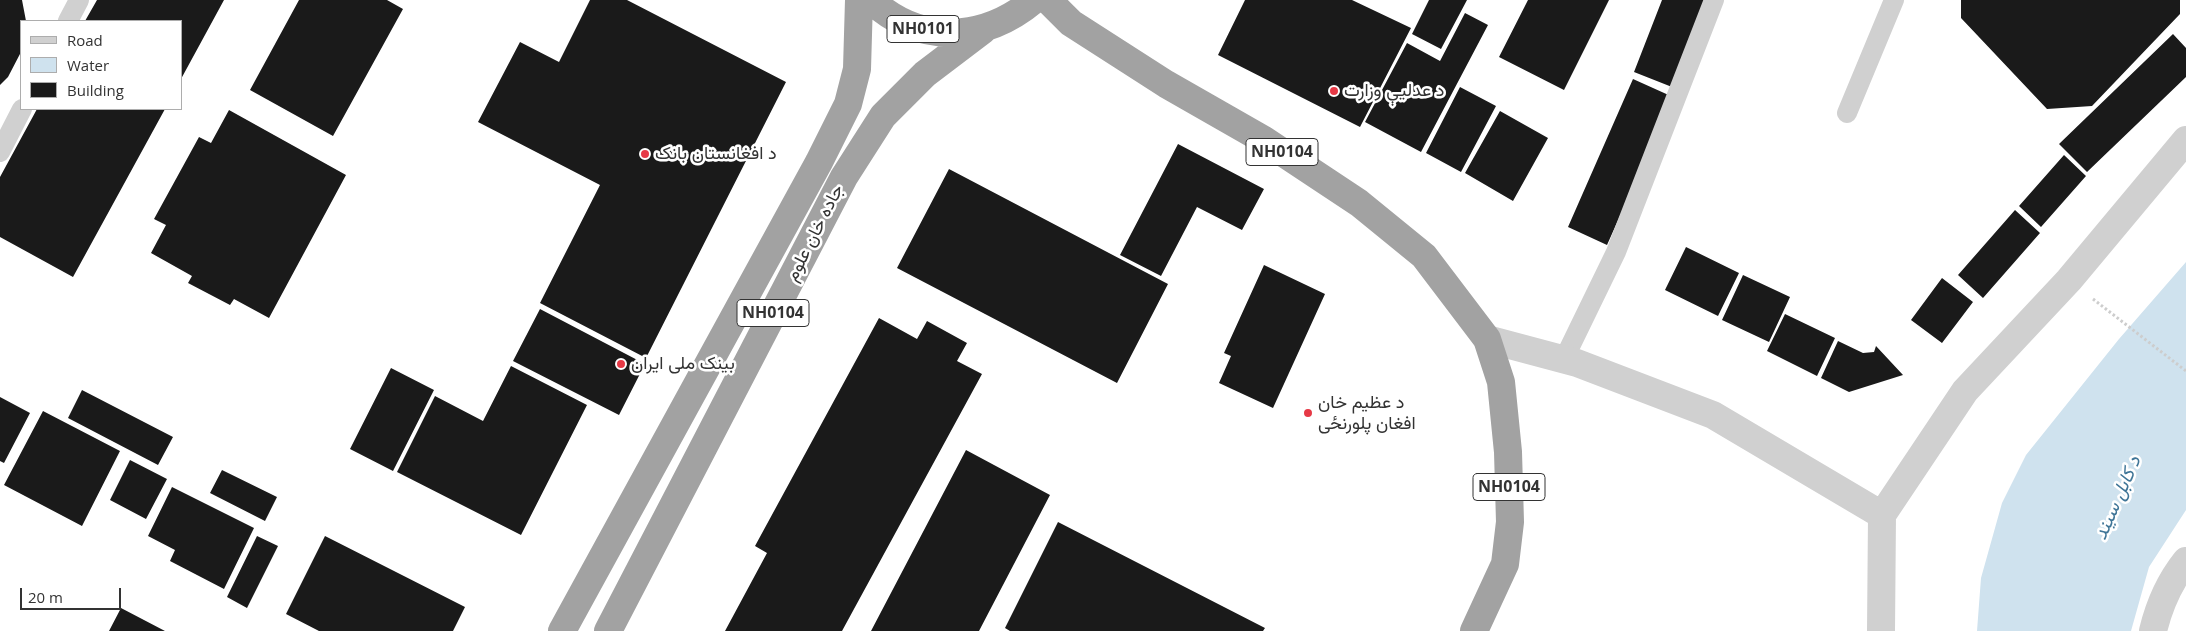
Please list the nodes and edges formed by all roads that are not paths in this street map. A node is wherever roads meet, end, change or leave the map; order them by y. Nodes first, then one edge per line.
1 (79, 0) edge
2 (859, 0) edge
3 (871, 0) edge
4 (1034, 0) edge
5 (1048, 0) edge
6 (1714, 0) edge
7 (1894, 0) edge
8 (69, 20) edge
9 (983, 30) junction
10 (21, 110) edge
11 (1847, 113) dead end
12 (2186, 140) edge
13 (0, 152) edge
14 (1487, 339) junction
15 (1564, 359) junction
16 (1882, 515) junction
17 (2186, 561) edge
18 (562, 631) edge
19 (608, 631) edge
20 (1474, 631) edge
21 (1882, 631) edge
22 (2153, 631) edge

1 - 8 lane
2 - 18 highway, جادہ خان علوم / NH0104
3 - 9 highway, NH0101
4 - 9 highway, NH0101
5 - 14 highway, NH0104
6 - 15 lane
7 - 11 lane
9 - 19 highway, جادہ خان علوم / NH0104
10 - 13 lane
12 - 16 street
14 - 15 street
14 - 20 highway, NH0104
15 - 16 street
16 - 21 street
17 - 22 street

